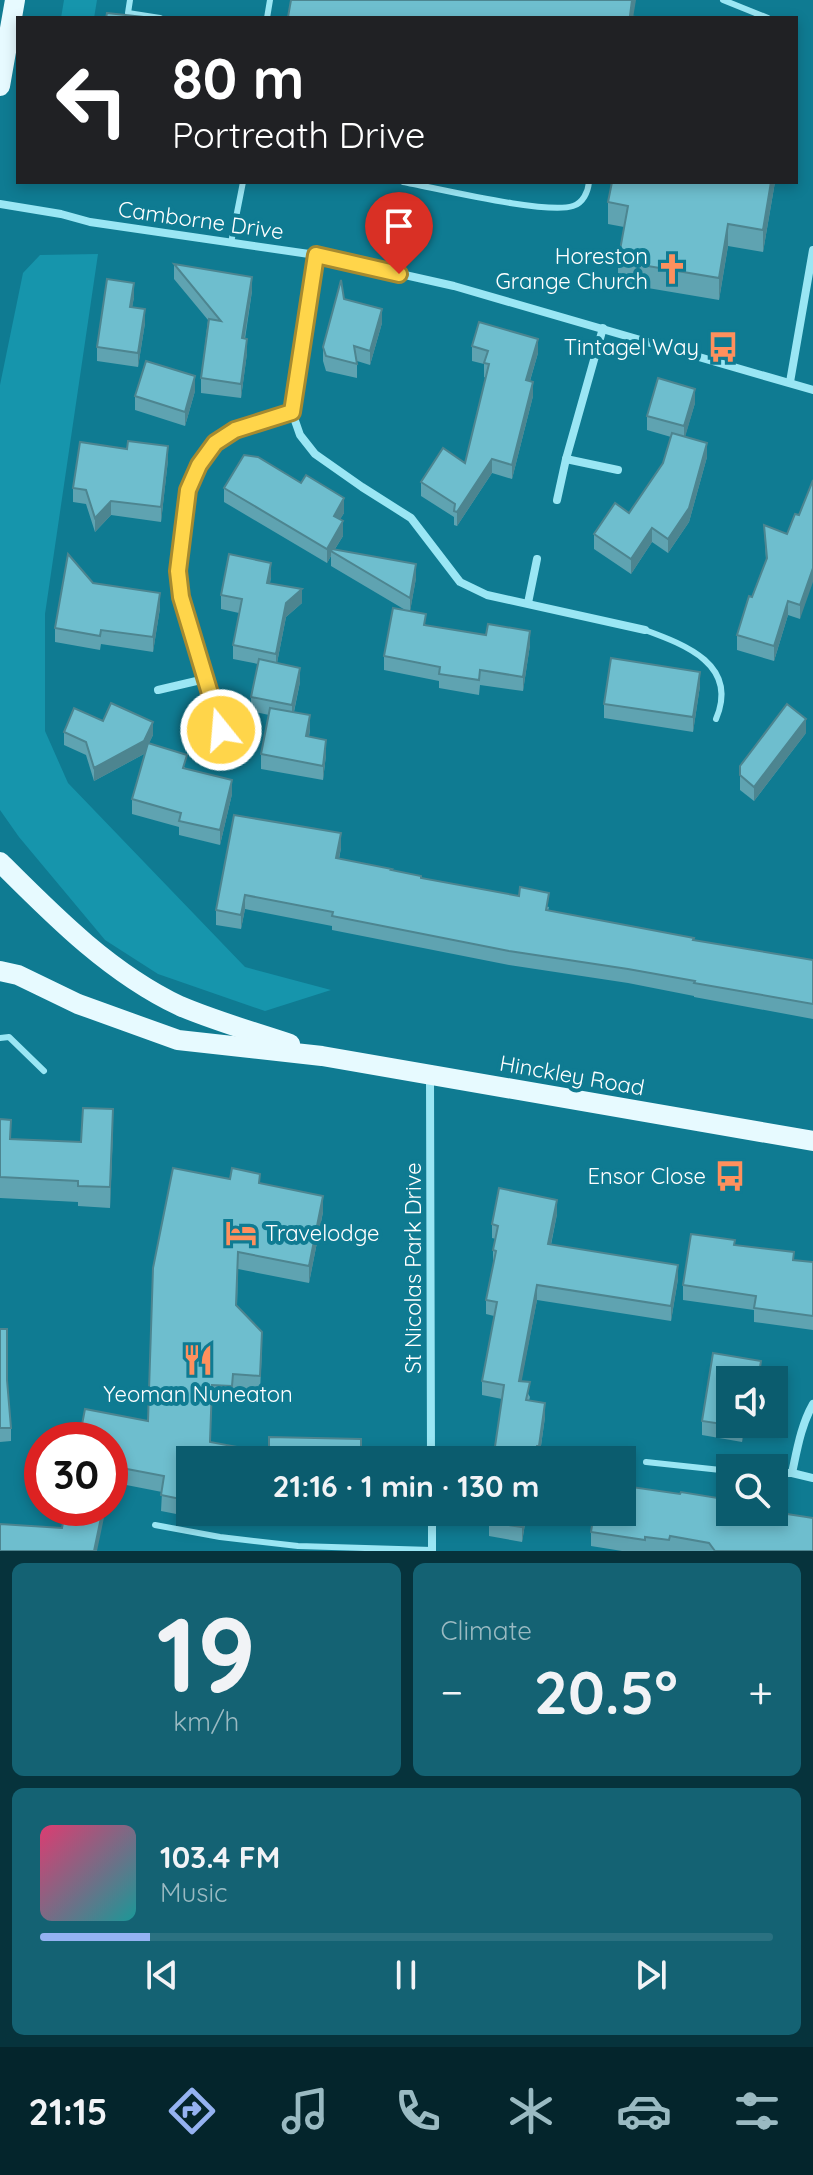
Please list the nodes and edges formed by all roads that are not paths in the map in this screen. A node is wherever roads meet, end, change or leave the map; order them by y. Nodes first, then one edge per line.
1 (15, 0) edge
2 (130, 0) edge
3 (723, 0) edge
4 (147, 16) edge
5 (763, 16) edge
6 (0, 86) edge
7 (243, 184) edge
8 (414, 184) edge
9 (589, 184) edge
10 (0, 204) edge
11 (231, 243) junction
12 (813, 250) edge
13 (316, 255) junction
14 (603, 328) junction
15 (790, 382) junction
16 (813, 390) edge
17 (292, 412) junction
18 (566, 459) junction
19 (618, 470) dead end
20 (557, 500) dead end
21 (537, 559) dead end
22 (528, 603) junction
23 (645, 630) joint
24 (205, 679) junction
25 (158, 690) dead end
26 (716, 719) dead end
27 (221, 730) dead end
28 (0, 862) edge
29 (0, 971) edge
30 (0, 1038) edge
31 (322, 1056) junction
32 (44, 1071) dead end
33 (430, 1075) junction
34 (813, 1141) edge
35 (813, 1404) edge
36 (431, 1446) edge
37 (646, 1462) dead end
38 (716, 1470) edge
39 (788, 1473) edge
40 (792, 1473) junction
41 (813, 1478) edge
42 (155, 1525) dead end
43 (432, 1526) edge
44 (432, 1551) edge

1 - 6 main road
2 - 4 lane
3 - 5 lane
7 - 11 lane
8 - 9 lane
10 - 11 street, Camborne Drive
11 - 13 street, Camborne Drive
12 - 15 street
13 - 14 street, Camborne Drive
13 - 17 street
14 - 15 street, Camborne Drive
14 - 18 street
15 - 16 street, Camborne Drive
17 - 22 street
17 - 24 street
18 - 19 street
18 - 20 street
21 - 22 street
22 - 23 street
23 - 26 lane
24 - 25 street
24 - 27 street
28 - 31 main road, Hinckley Road
29 - 31 main road, Hinckley Road
30 - 32 lane
31 - 33 main road, Hinckley Road
33 - 34 main road, Hinckley Road
33 - 36 street, St Nicolas Park Drive
35 - 40 street
37 - 38 lane
39 - 40 street
40 - 41 street
42 - 44 lane
43 - 44 street

